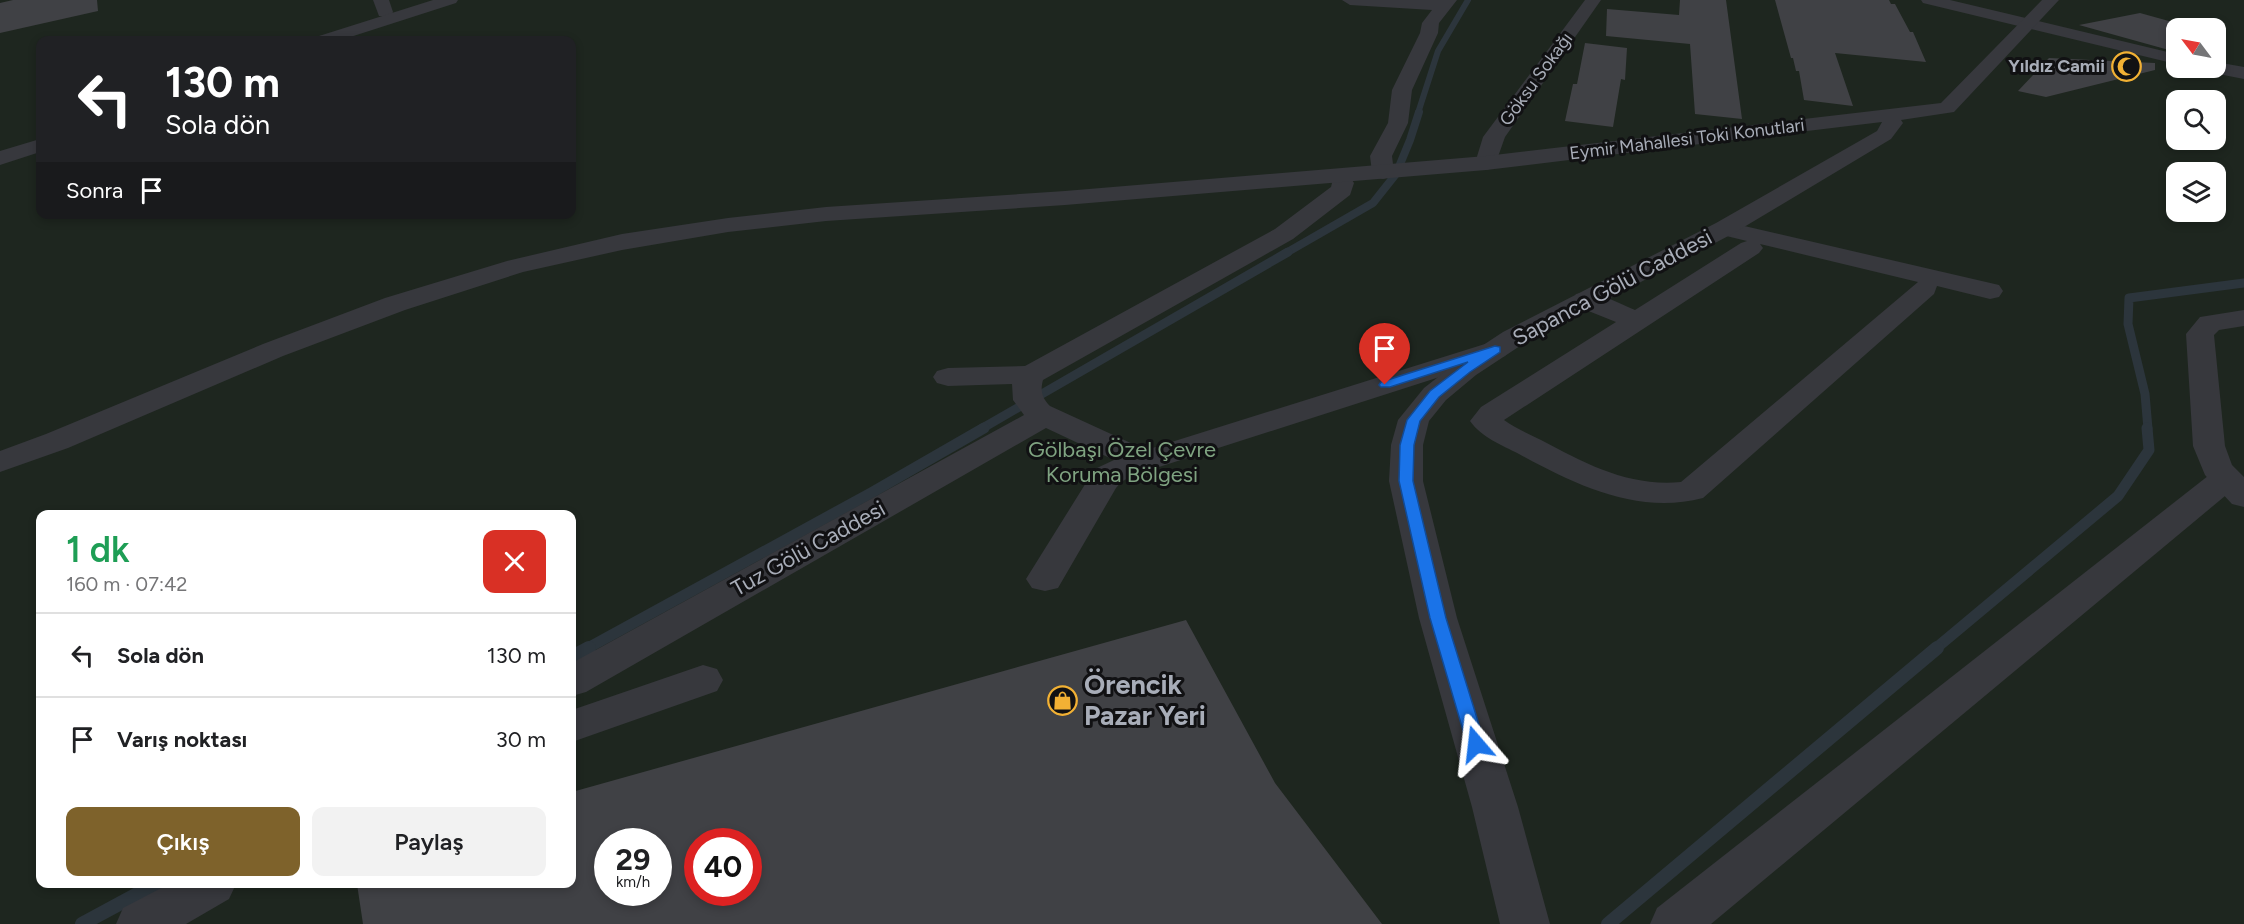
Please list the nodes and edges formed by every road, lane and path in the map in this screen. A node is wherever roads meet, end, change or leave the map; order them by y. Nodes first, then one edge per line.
1 (423, 0) edge
2 (450, 0) edge
3 (1350, 0) edge
4 (1593, 0) edge
5 (1929, 0) edge
6 (2051, 0) edge
7 (1443, 2) edge
8 (383, 6) edge
9 (2027, 25) junction
10 (325, 36) edge
11 (338, 36) edge
12 (2166, 57) edge
13 (2226, 70) edge
14 (2244, 73) edge
15 (1887, 116) junction
16 (36, 146) edge
17 (0, 158) edge
18 (1486, 163) junction
19 (1383, 172) junction
20 (1338, 176) junction
21 (1725, 228) junction
22 (1750, 248) dead end
23 (1925, 288) dead end
24 (1990, 291) dead end
25 (1586, 300) junction
26 (2244, 318) edge
27 (1637, 321) junction
28 (1495, 350) junction
29 (948, 377) dead end
30 (1033, 397) junction
31 (1143, 461) junction
32 (0, 462) edge
33 (2235, 488) edge
34 (1046, 579) dead end
35 (576, 679) edge
36 (703, 680) dead end
37 (576, 725) edge
38 (205, 888) edge
39 (141, 924) edge
40 (1525, 924) edge
41 (1675, 924) edge

1 - 8 street
2 - 11 street
3 - 7 street
4 - 18 street, Göksu Sokağı
5 - 9 street
6 - 9 street
7 - 19 street
8 - 10 street
9 - 12 street
9 - 15 street
13 - 14 street
15 - 18 street, Eymir Mahallesi Toki Konutlari
15 - 21 street, Sapanca Gölü Caddesi
16 - 17 street
18 - 19 street, Eymir Mahallesi Toki Konutlari
19 - 20 street, Eymir Mahallesi Toki Konutlari
20 - 30 street, Tuz Gölü Caddesi
20 - 32 street, Eymir Mahallesi Toki Konutlari
21 - 24 street
21 - 25 street, Sapanca Gölü Caddesi
22 - 27 street
23 - 27 street
25 - 27 street
25 - 28 street, Sapanca Gölü Caddesi
26 - 33 street
28 - 31 street
28 - 40 street, Sapanca Gölü Caddesi
29 - 30 street
30 - 31 street
30 - 35 street, Tuz Gölü Caddesi
31 - 34 street
33 - 41 street
36 - 37 street
38 - 39 street

